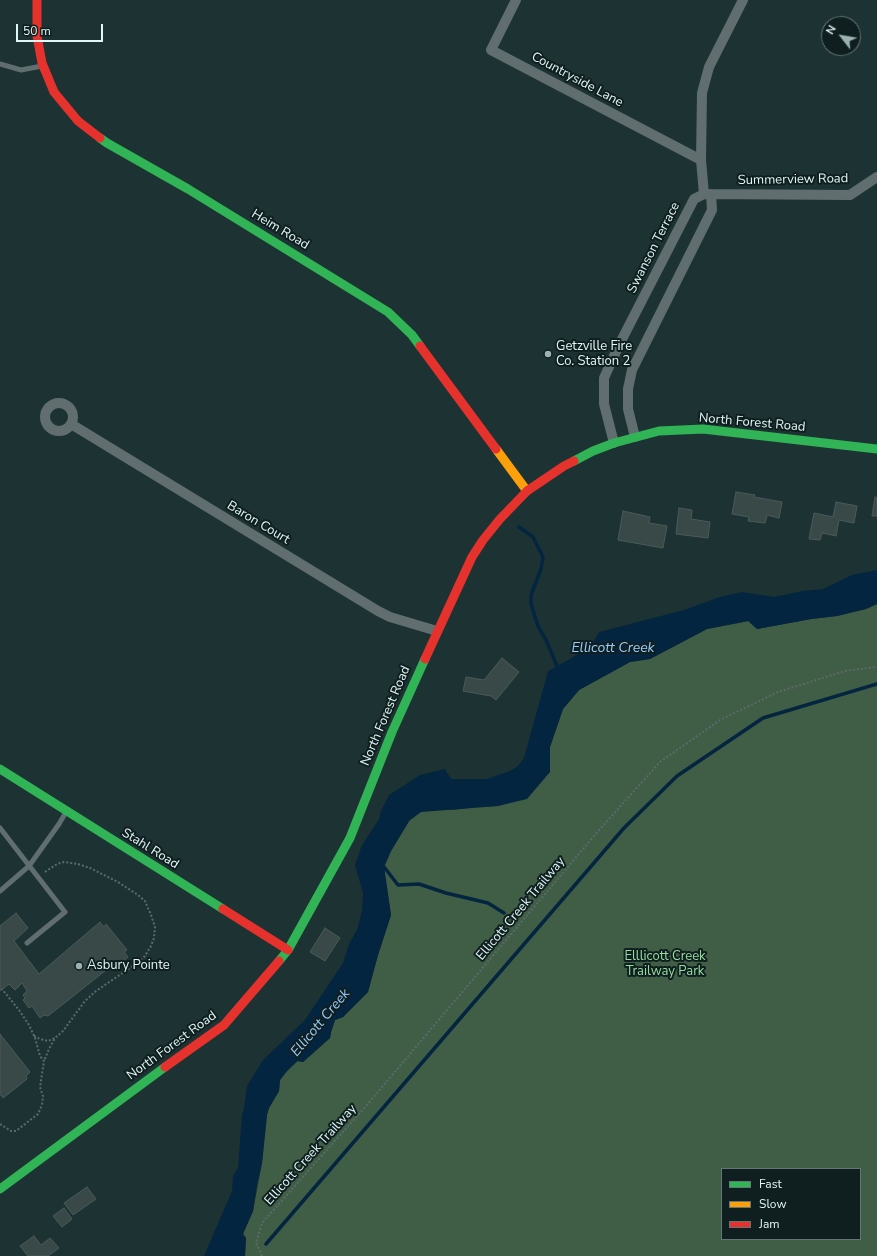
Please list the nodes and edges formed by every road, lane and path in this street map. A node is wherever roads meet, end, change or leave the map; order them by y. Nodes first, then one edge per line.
1 (37, 0) edge
2 (516, 0) edge
3 (743, 0) edge
4 (0, 64) edge
5 (43, 66) junction
6 (701, 160) junction
7 (877, 177) edge
8 (708, 194) junction
9 (71, 424) dead end
10 (635, 437) junction
11 (614, 443) junction
12 (877, 449) edge
13 (527, 491) junction
14 (437, 631) junction
15 (877, 667) edge
16 (0, 769) edge
17 (66, 811) junction
18 (0, 828) edge
19 (29, 866) junction
20 (38, 877) junction
21 (0, 891) edge
22 (27, 943) dead end
23 (288, 950) junction
24 (2, 989) dead end
25 (33, 1036) junction
26 (55, 1038) junction
27 (44, 1061) junction
28 (0, 1124) edge
29 (0, 1189) edge
30 (262, 1256) edge

1 - 5 street, Heim Road
2 - 6 street, Countryside Lane
3 - 6 street
4 - 5 lane
5 - 13 street, Heim Road
6 - 8 street
7 - 8 street, Summerview Road
8 - 10 street
8 - 11 street, Swanson Terrace
9 - 14 street, Baron Court
10 - 11 street, North Forest Road
10 - 12 street, North Forest Road
11 - 13 street, North Forest Road
13 - 14 street, North Forest Road
14 - 23 street, North Forest Road
15 - 30 path, Ellicott Creek Trailway
16 - 17 street, Stahl Road
17 - 19 lane
17 - 23 street, Stahl Road
18 - 19 lane
19 - 20 lane
19 - 21 lane
20 - 22 lane
20 - 26 path
23 - 29 street, North Forest Road
24 - 25 path
25 - 26 path
25 - 27 path
26 - 27 path
27 - 28 path

